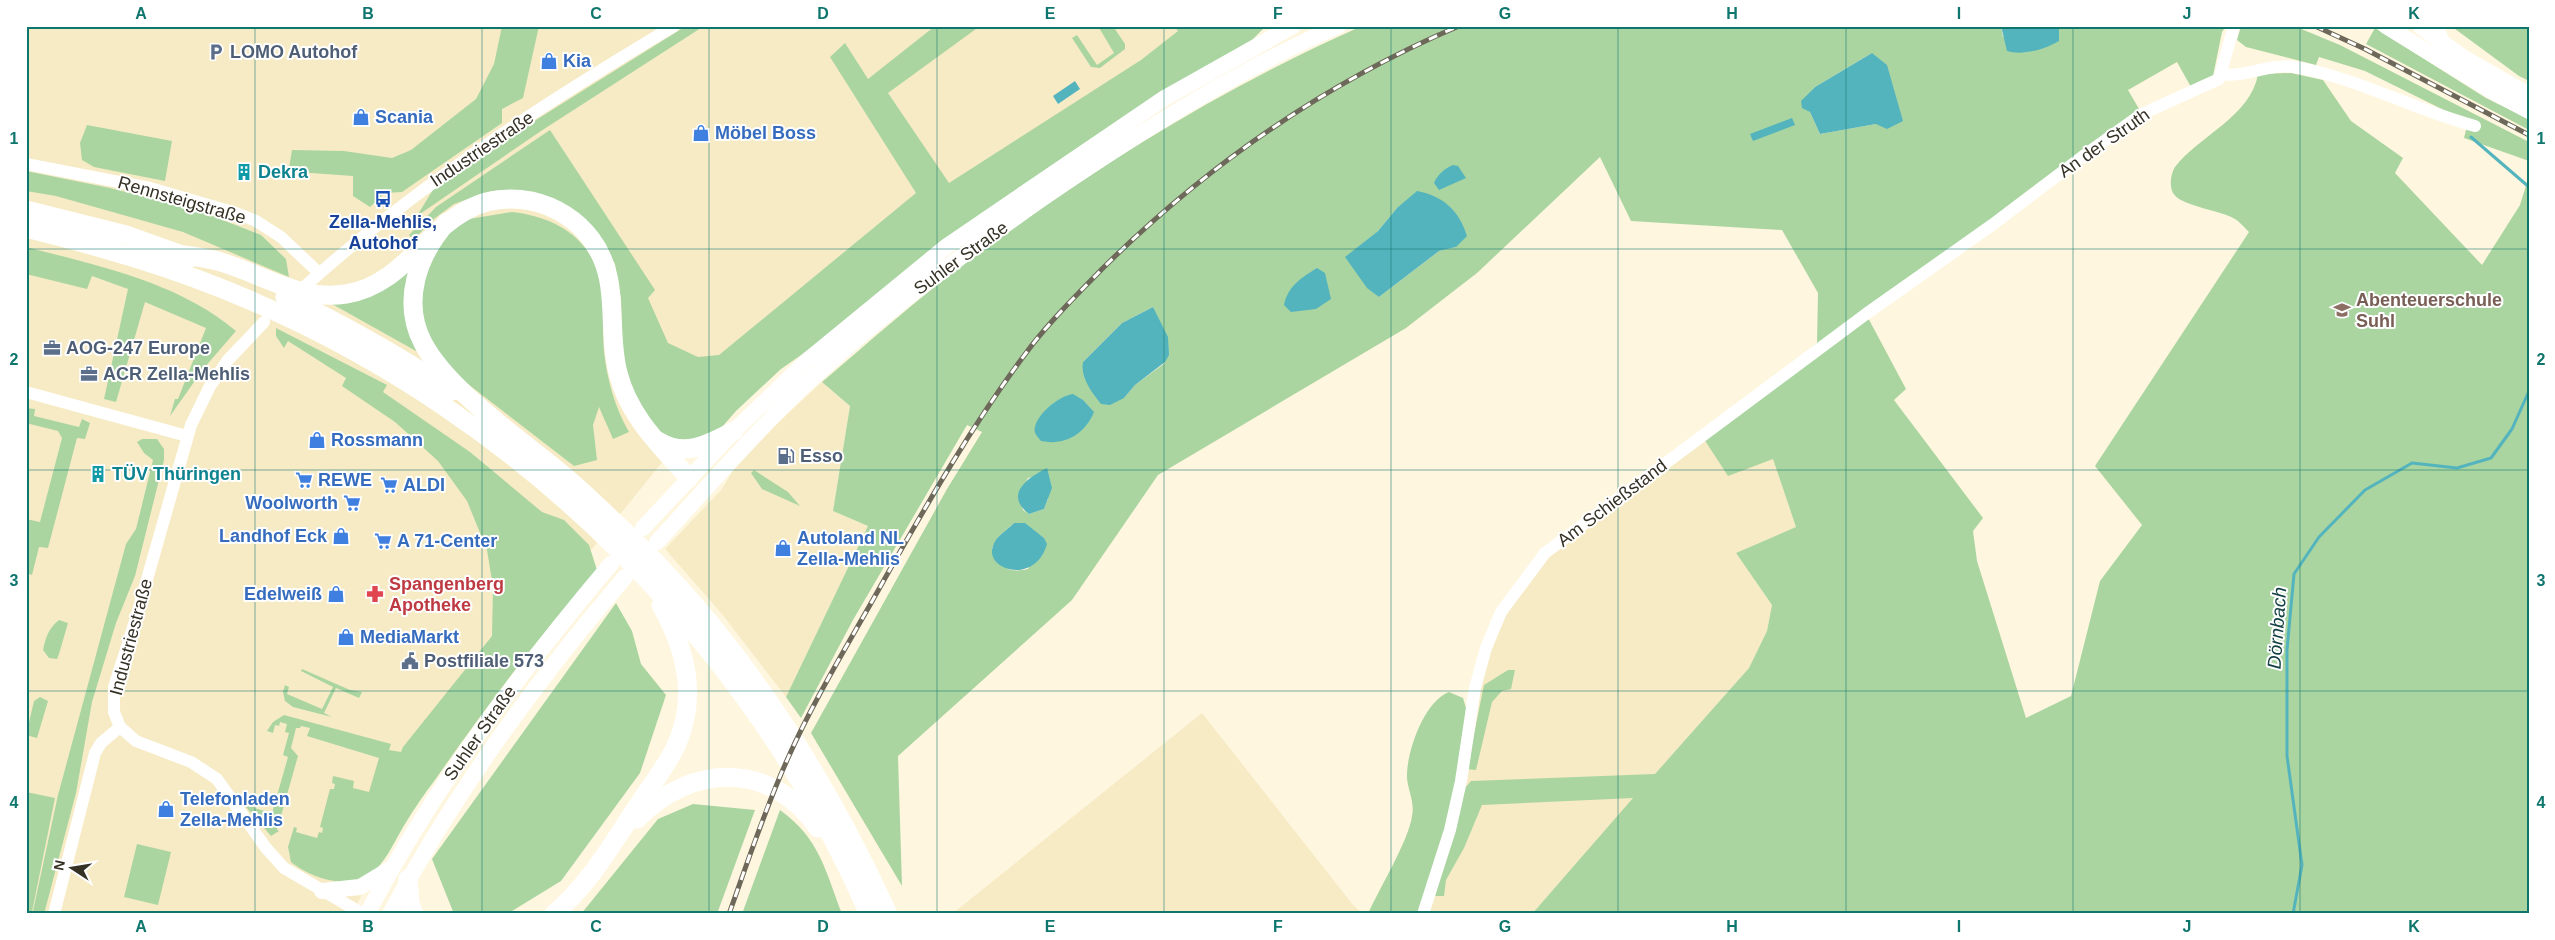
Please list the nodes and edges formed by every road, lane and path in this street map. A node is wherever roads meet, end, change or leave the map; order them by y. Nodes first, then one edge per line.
1 (674, 26) edge
2 (1338, 26) edge
3 (2234, 26) edge
4 (2420, 26) edge
5 (2438, 26) edge
6 (1292, 28) edge
7 (2395, 29) edge
8 (1314, 37) junction
9 (2444, 43) junction
10 (1280, 53) junction
11 (2222, 74) junction
12 (2529, 95) edge
13 (2529, 111) edge
14 (2475, 126) dead end
15 (26, 164) edge
16 (26, 210) edge
17 (447, 222) junction
18 (1992, 225) joint
19 (26, 228) edge
20 (319, 273) junction
21 (303, 288) dead end
22 (308, 308) junction
23 (264, 322) dead end
24 (26, 392) edge
25 (493, 418) junction
26 (734, 431) junction
27 (187, 436) junction
28 (653, 437) junction
29 (689, 478) junction
30 (703, 492) junction
31 (577, 498) junction
32 (643, 528) dead end
33 (657, 542) dead end
34 (611, 564) dead end
35 (634, 576) junction
36 (120, 727) junction
37 (656, 791) junction
38 (392, 868) junction
39 (408, 879) junction
40 (322, 891) junction
41 (868, 911) edge
42 (54, 914) edge
43 (363, 914) edge
44 (367, 914) edge
45 (390, 914) edge
46 (414, 914) edge
47 (554, 914) edge
48 (888, 914) edge
49 (1422, 914) edge

1 - 20 street, Industriestraße
2 - 8 main road, Suhler Straße
3 - 11 street
4 - 9 main road
5 - 9 street
6 - 8 main road
6 - 10 street
6 - 26 main road, Suhler Straße
7 - 13 main road
8 - 10 main road, Suhler Straße
9 - 12 main road
10 - 30 main road, Suhler Straße
11 - 14 street, An der Struth
11 - 18 street, An der Struth
15 - 20 street, Rennsteigstraße
16 - 22 highway
17 - 22 highway
17 - 25 highway
17 - 28 highway
18 - 49 street, Am Schießstand
19 - 22 highway
20 - 21 street, Industriestraße
22 - 25 highway
22 - 31 highway
23 - 27 street, Industriestraße
24 - 27 street
25 - 31 highway
26 - 28 highway
26 - 29 main road, Suhler Straße
27 - 36 street, Industriestraße
28 - 29 highway
29 - 30 main road
29 - 32 main road, Suhler Straße
30 - 33 main road, Suhler Straße
31 - 35 highway
31 - 48 highway
34 - 38 main road, Suhler Straße
35 - 37 highway
35 - 39 main road, Suhler Straße
35 - 41 highway
36 - 40 street
36 - 42 street
37 - 41 highway
37 - 47 highway
38 - 40 main road
38 - 44 main road, Suhler Straße
39 - 45 main road, Suhler Straße
39 - 46 highway
40 - 43 street

